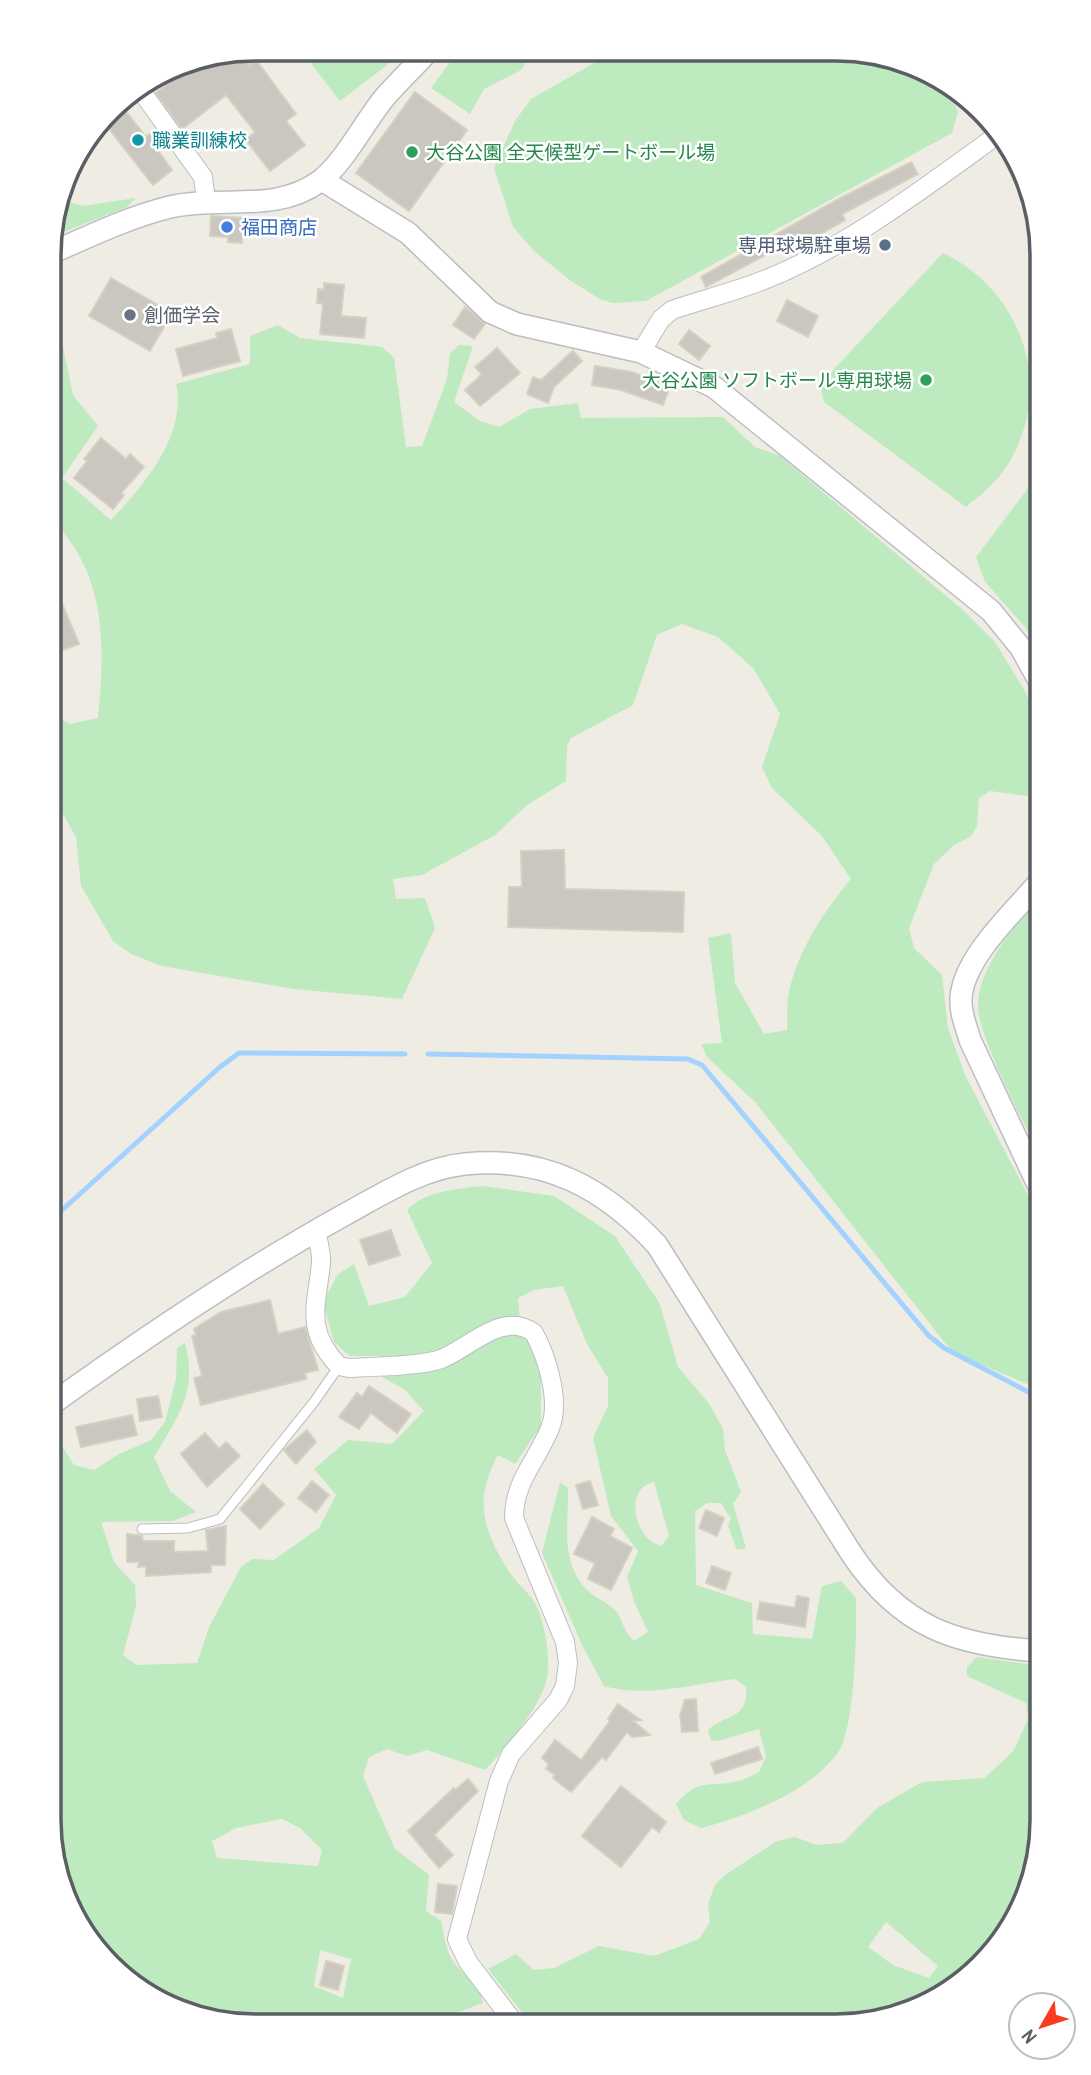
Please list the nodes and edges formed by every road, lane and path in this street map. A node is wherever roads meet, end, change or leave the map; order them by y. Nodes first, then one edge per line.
1 (419, 61) edge
2 (145, 96) edge
3 (991, 139) edge
4 (322, 180) junction
5 (206, 201) junction
6 (62, 248) edge
7 (641, 352) junction
8 (1030, 664) edge
9 (1030, 893) edge
10 (1029, 1167) edge
11 (316, 1230) junction
12 (339, 1366) junction
13 (61, 1398) edge
14 (142, 1529) dead end
15 (1029, 1650) edge
16 (508, 2014) edge

1 - 4 street
2 - 5 street
3 - 7 street
4 - 5 street
4 - 7 street
5 - 6 street
7 - 8 street
9 - 10 street
11 - 12 street
11 - 13 street
11 - 15 street
12 - 14 lane
12 - 16 street

